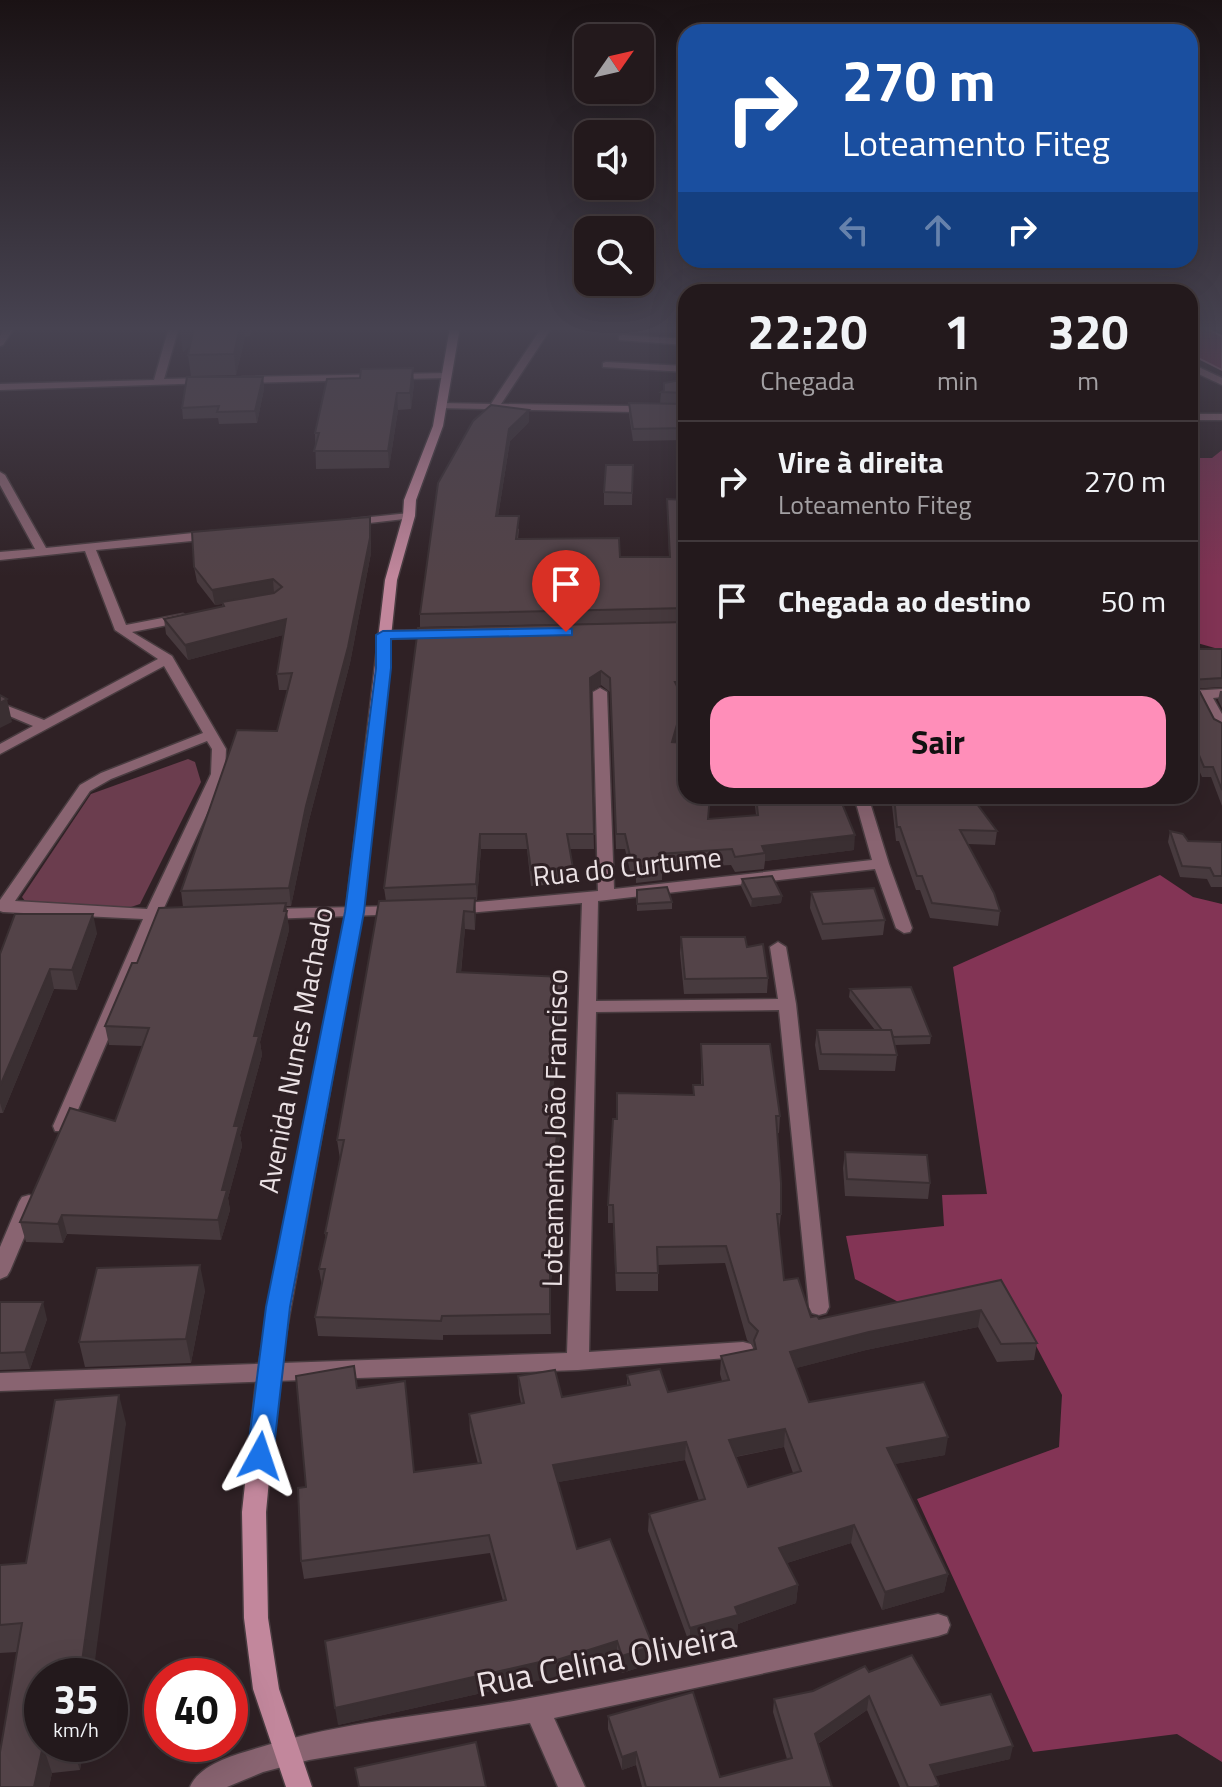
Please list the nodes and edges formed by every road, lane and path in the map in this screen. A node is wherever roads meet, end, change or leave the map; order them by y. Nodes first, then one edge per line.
1 (440, 410) edge
2 (1198, 417) edge
3 (1222, 417) edge
4 (0, 475) edge
5 (409, 516) junction
6 (333, 524) edge
7 (226, 534) edge
8 (89, 546) junction
9 (42, 551) junction
10 (0, 556) edge
11 (198, 615) edge
12 (121, 630) junction
13 (460, 634) edge
14 (383, 635) junction
15 (167, 659) junction
16 (600, 692) dead end
17 (1222, 693) edge
18 (1198, 694) edge
19 (1198, 695) edge
20 (0, 707) edge
21 (45, 726) junction
22 (1222, 727) edge
23 (210, 735) junction
24 (0, 750) edge
25 (863, 804) edge
26 (881, 864) junction
27 (598, 896) junction
28 (2, 906) edge
29 (354, 912) junction
30 (245, 914) edge
31 (198, 915) edge
32 (152, 917) junction
33 (904, 928) dead end
34 (778, 947) dead end
35 (787, 1004) junction
36 (587, 1007) junction
37 (55, 1143) edge
38 (36, 1186) edge
39 (0, 1271) edge
40 (819, 1307) dead end
41 (743, 1350) edge
42 (578, 1361) junction
43 (268, 1373) junction
44 (0, 1382) edge
45 (938, 1625) dead end
46 (537, 1709) junction
47 (286, 1753) junction
48 (203, 1787) edge
49 (299, 1787) edge
50 (572, 1787) edge

1 - 5 street, Avenida Nunes Machado
2 - 3 street
4 - 9 street
5 - 6 street
5 - 14 street, Avenida Nunes Machado
7 - 8 street
8 - 9 street
8 - 12 street
9 - 10 street
11 - 12 street
12 - 15 street
13 - 14 street
14 - 29 street, Avenida Nunes Machado
15 - 21 street
15 - 23 street
16 - 27 street, Loteamento João Francisco
17 - 18 street
19 - 22 street
20 - 21 street
21 - 24 street
23 - 28 street
23 - 32 street
25 - 26 street
26 - 27 street, Rua do Curtume
26 - 33 street
27 - 29 street, Rua do Curtume
27 - 36 street, Loteamento João Francisco
28 - 32 street
29 - 30 street, Rua do Curtume
29 - 43 street, Avenida Nunes Machado
31 - 32 street
32 - 37 street
34 - 35 street
35 - 36 street
35 - 40 street
36 - 42 street, Loteamento João Francisco
38 - 39 street
41 - 42 street
42 - 43 street
43 - 44 street
43 - 47 street, Avenida Nunes Machado
45 - 46 street, Rua Celina Oliveira
46 - 47 street, Rua Celina Oliveira
46 - 50 street
47 - 48 street, Rua Celina Oliveira
47 - 49 street, Avenida Nunes Machado

